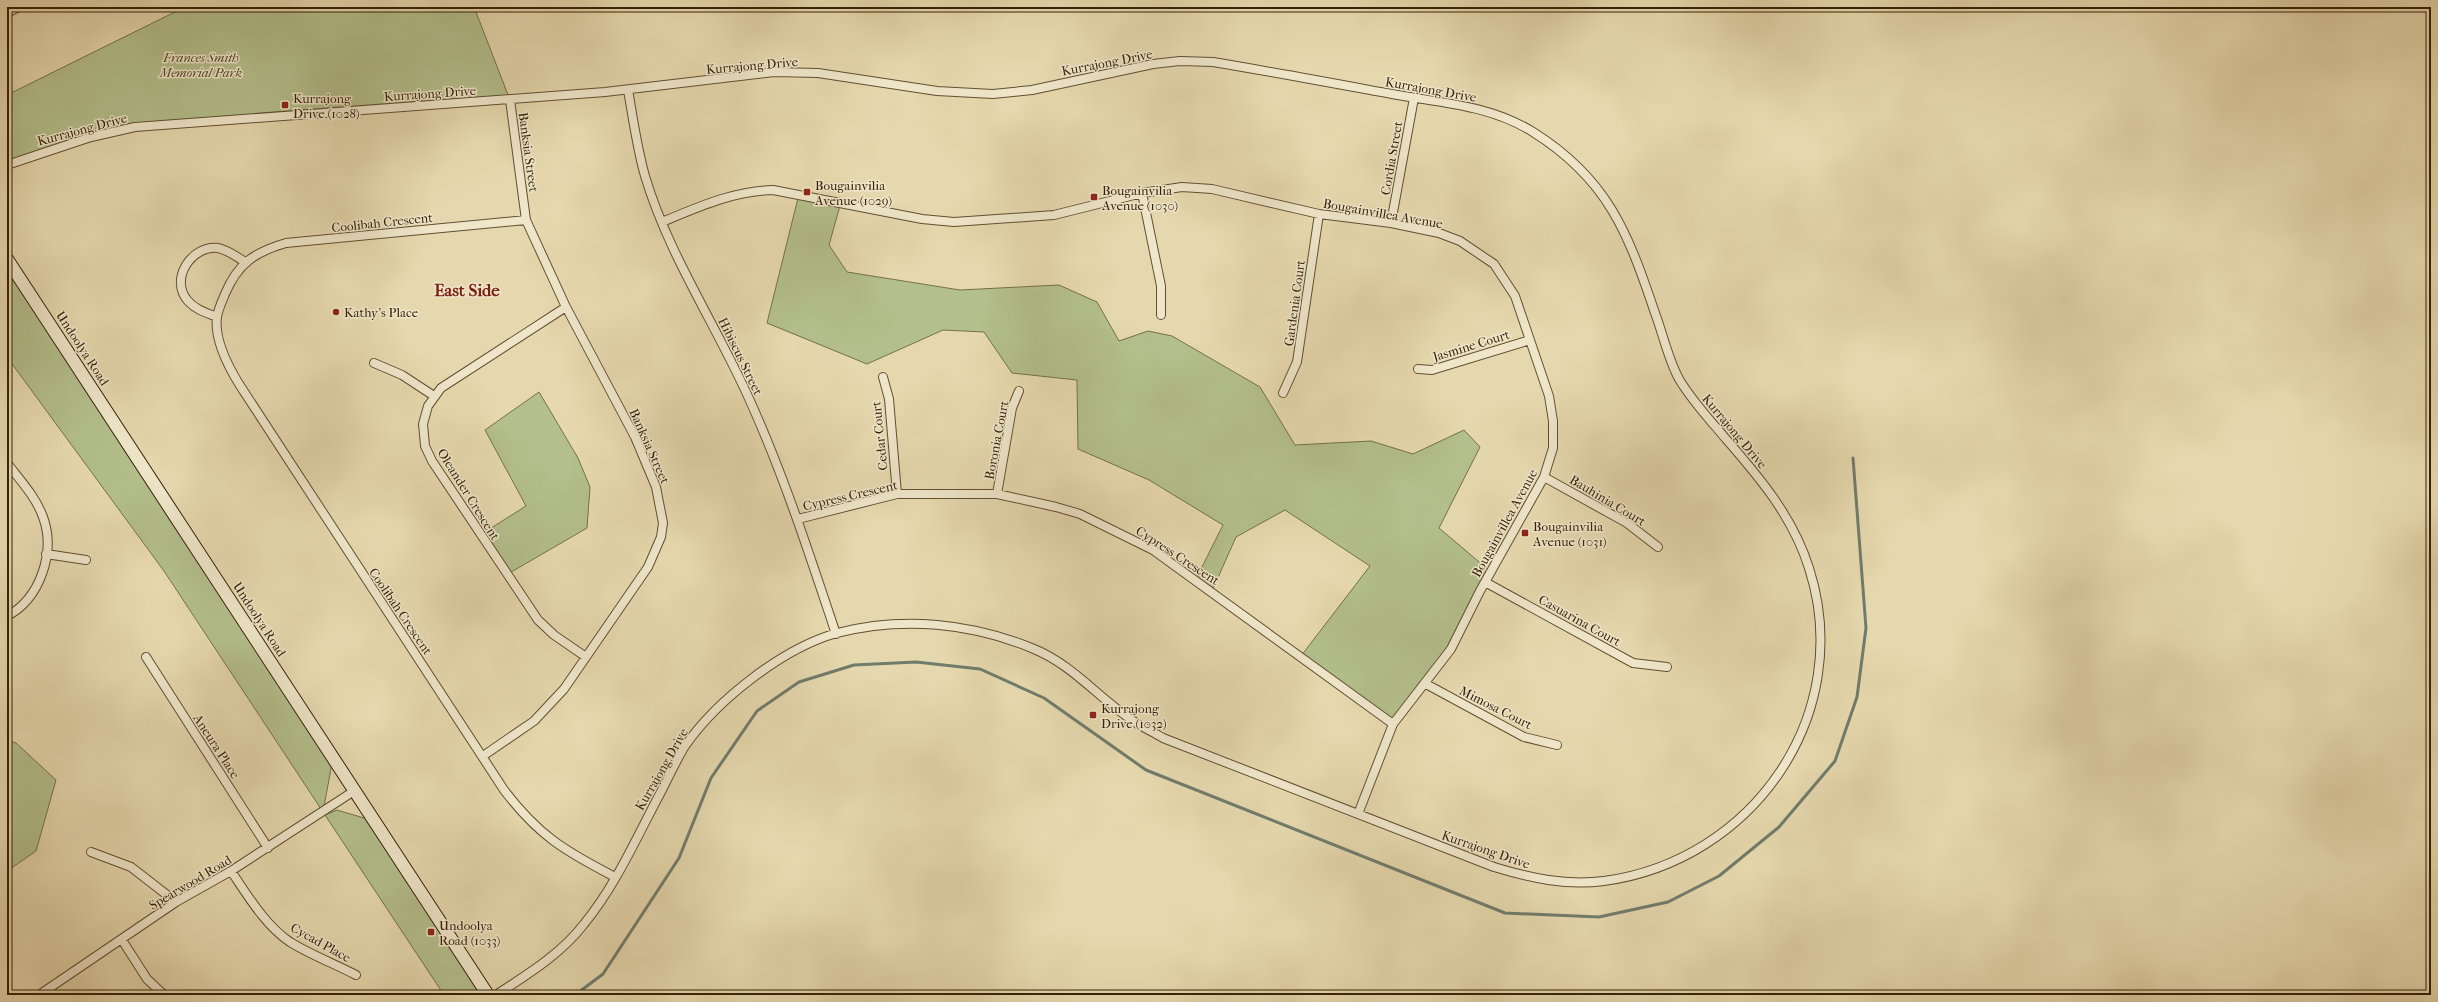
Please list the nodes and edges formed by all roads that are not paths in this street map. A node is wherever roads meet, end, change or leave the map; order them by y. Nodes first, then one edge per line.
1 (20, 7) edge
2 (7, 13) edge
3 (628, 90) junction
4 (1414, 98) junction
5 (510, 100) junction
6 (7, 165) edge
7 (1142, 193) junction
8 (1319, 214) junction
9 (526, 220) junction
10 (662, 222) junction
11 (1391, 223) junction
12 (7, 260) edge
13 (245, 262) junction
14 (566, 307) junction
15 (1162, 315) dead end
16 (217, 317) junction
17 (1530, 340) junction
18 (374, 363) dead end
19 (1418, 369) dead end
20 (883, 377) dead end
21 (1019, 390) dead end
22 (1283, 393) dead end
23 (434, 396) junction
24 (7, 463) edge
25 (1544, 477) junction
26 (897, 494) junction
27 (997, 494) junction
28 (798, 519) junction
29 (1658, 547) dead end
30 (46, 554) junction
31 (86, 560) dead end
32 (1485, 582) junction
33 (7, 616) edge
34 (836, 634) junction
35 (146, 656) dead end
36 (586, 657) junction
37 (1667, 667) dead end
38 (1426, 684) junction
39 (1393, 724) junction
40 (1557, 745) dead end
41 (483, 756) junction
42 (354, 791) junction
43 (1358, 814) junction
44 (268, 848) junction
45 (91, 852) dead end
46 (232, 872) junction
47 (615, 877) junction
48 (176, 902) junction
49 (122, 940) junction
50 (356, 975) dead end
51 (39, 995) edge
52 (164, 995) edge
53 (488, 995) edge
54 (496, 995) edge

1 - 2 street
3 - 4 street, Kurrajong Drive
3 - 5 street, Kurrajong Drive
3 - 10 street, Hibiscus Street
4 - 11 street, Cordia Street
4 - 43 street, Kurrajong Drive
5 - 6 street, Kurrajong Drive
5 - 9 street, Banksia Street
7 - 8 street, Bougainvillea Avenue
7 - 10 street, Bougainvillea Avenue
7 - 15 street
8 - 11 street, Bougainvillea Avenue
8 - 22 street, Gardenia Court
9 - 13 street, Coolibah Crescent
9 - 14 street, Banksia Street
10 - 28 street, Hibiscus Street
11 - 17 street, Bougainvillea Avenue
12 - 42 main road, Undoolya Road
13 - 16 street, Coolibah Crescent
13 - 16 street
14 - 23 street, Oleander Crescent
14 - 36 street, Banksia Street
16 - 41 street, Coolibah Crescent
17 - 19 street, Jasmine Court
17 - 25 street, Bougainvillea Avenue
18 - 23 street
20 - 26 street, Cedar Court
21 - 27 street, Boronia Court
23 - 36 street, Oleander Crescent
24 - 30 street
25 - 29 street, Bauhinia Court
25 - 32 street, Bougainvillea Avenue
26 - 27 street, Cypress Crescent
26 - 28 street, Cypress Crescent
27 - 39 street, Cypress Crescent
28 - 34 street, Hibiscus Street
30 - 31 street
30 - 33 street
32 - 37 street, Casuarina Court
32 - 38 street, Bougainvillea Avenue
34 - 43 street, Kurrajong Drive
34 - 47 street, Kurrajong Drive
35 - 44 street, Aneura Place
36 - 41 street, Banksia Street
38 - 39 street, Bougainvillea Avenue
38 - 40 street, Mimosa Court
39 - 43 street, Bougainvillea Avenue
41 - 47 street, Coolibah Crescent
42 - 44 street, Spearwood Road
42 - 53 main road, Undoolya Road
44 - 46 street, Spearwood Road
45 - 48 street
46 - 48 street, Spearwood Road
46 - 50 street, Cycad Place
47 - 54 street, Kurrajong Drive
48 - 49 street, Spearwood Road
49 - 51 street, Spearwood Road
49 - 52 street

